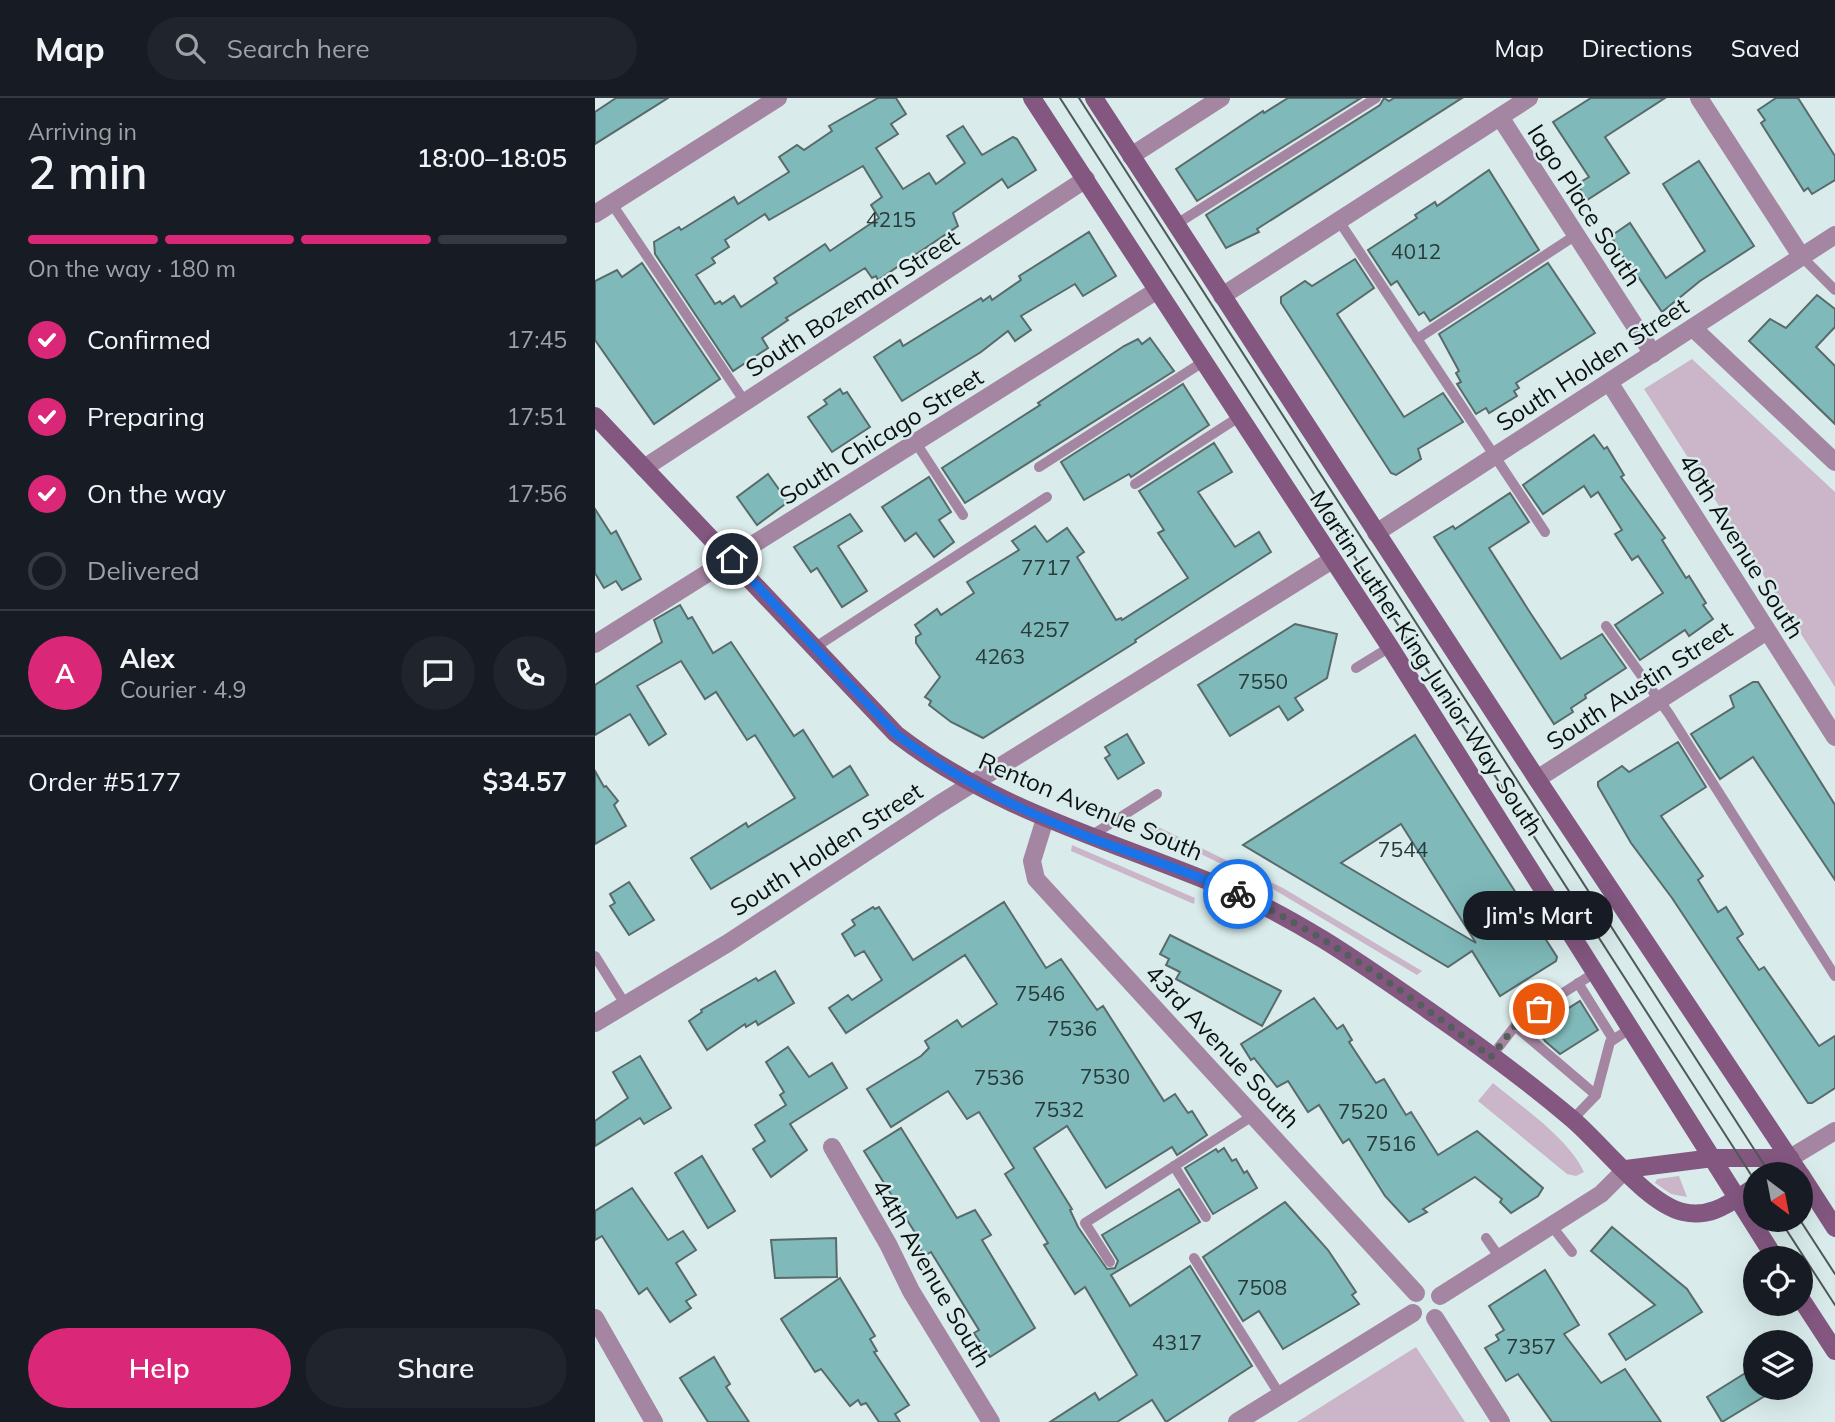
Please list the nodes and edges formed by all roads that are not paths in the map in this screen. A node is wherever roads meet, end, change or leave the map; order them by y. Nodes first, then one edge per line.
1 (778, 98) edge
2 (1032, 98) edge
3 (1094, 98) edge
4 (1221, 98) edge
5 (1376, 98) edge
6 (1529, 98) edge
7 (1699, 98) edge
8 (1500, 117) junction
9 (1131, 156) junction
10 (1086, 179) junction
11 (612, 204) junction
12 (595, 214) edge
13 (1339, 221) junction
14 (1175, 225) junction
15 (1576, 235) junction
16 (1835, 235) edge
17 (1801, 256) junction
18 (1835, 290) edge
19 (1156, 291) junction
20 (1222, 296) junction
21 (1693, 328) junction
22 (1417, 339) junction
23 (1653, 354) junction
24 (1203, 362) junction
25 (1609, 382) junction
26 (745, 402) junction
27 (595, 416) edge
28 (1239, 417) junction
29 (916, 443) junction
30 (1495, 456) junction
31 (1835, 462) edge
32 (1039, 467) dead end
33 (644, 468) junction
34 (1135, 484) dead end
35 (1047, 497) dead end
36 (963, 514) dead end
37 (1545, 532) dead end
38 (1376, 533) junction
39 (732, 559) junction
40 (1332, 560) junction
41 (1607, 626) dead end
42 (1767, 631) junction
43 (595, 644) edge
44 (814, 648) junction
45 (1390, 648) junction
46 (1356, 668) dead end
47 (1660, 702) junction
48 (1835, 737) edge
49 (1537, 779) junction
50 (972, 785) junction
51 (1157, 794) dead end
52 (1045, 819) junction
53 (1089, 837) junction
54 (595, 956) edge
55 (1596, 972) junction
56 (1835, 976) edge
57 (1578, 984) junction
58 (625, 1004) junction
59 (595, 1023) edge
60 (1515, 1026) junction
61 (1631, 1028) junction
62 (1613, 1039) junction
63 (1491, 1057) junction
64 (1596, 1095) junction
65 (1254, 1115) junction
66 (1573, 1119) junction
67 (1835, 1130) edge
68 (832, 1147) dead end
69 (1713, 1158) junction
70 (1790, 1158) junction
71 (1786, 1162) edge
72 (1792, 1162) edge
73 (1174, 1166) junction
74 (1626, 1169) junction
75 (1743, 1194) edge
76 (1813, 1195) edge
77 (1737, 1198) junction
78 (1206, 1217) dead end
79 (1551, 1225) junction
80 (1835, 1228) edge
81 (1486, 1238) dead end
82 (1767, 1246) edge
83 (1572, 1252) dead end
84 (1194, 1258) dead end
85 (1500, 1258) junction
86 (1110, 1262) dead end
87 (1416, 1293) junction
88 (1440, 1296) junction
89 (1413, 1313) junction
90 (1812, 1316) edge
91 (595, 1318) edge
92 (1435, 1318) junction
93 (1835, 1351) edge
94 (1280, 1395) junction
95 (654, 1422) edge
96 (991, 1422) edge
97 (1237, 1422) edge
98 (1501, 1422) edge

1 - 11 street
2 - 10 main road, Martin Luther King Junior Way South
3 - 9 main road, Martin Luther King Junior Way South
4 - 9 street
5 - 14 lane
6 - 8 street
7 - 17 street
8 - 13 street
8 - 15 street, Iago Place South
9 - 14 main road, Martin Luther King Junior Way South
10 - 19 main road, Martin Luther King Junior Way South
10 - 26 street, South Bozeman Street
11 - 12 street
11 - 26 lane
13 - 20 street
13 - 22 lane
14 - 20 main road, Martin Luther King Junior Way South
15 - 22 lane
15 - 23 street, Iago Place South
16 - 17 street, South Holden Street
17 - 18 lane
17 - 21 street, South Holden Street
19 - 24 main road, Martin Luther King Junior Way South
19 - 29 street, South Chicago Street
20 - 38 main road, Martin Luther King Junior Way South
21 - 23 street, South Holden Street
21 - 31 street
22 - 30 lane
23 - 25 street, South Holden Street
24 - 28 main road, Martin Luther King Junior Way South
24 - 32 lane
25 - 30 street, South Holden Street
25 - 42 street, 40th Avenue South
26 - 33 street, South Bozeman Street
27 - 33 main road, Renton Avenue South
28 - 34 lane
28 - 40 main road, Martin Luther King Junior Way South
29 - 36 lane
29 - 39 street, South Chicago Street
30 - 37 lane
30 - 38 street, South Holden Street
33 - 39 main road, Renton Avenue South
35 - 44 lane
38 - 49 main road, Martin Luther King Junior Way South
39 - 43 street, South Chicago Street
39 - 44 main road, Renton Avenue South
40 - 45 main road, Martin Luther King Junior Way South
40 - 50 street, South Holden Street
41 - 47 lane
42 - 47 street, South Austin Street
42 - 48 street, 40th Avenue South
44 - 50 main road, Renton Avenue South
45 - 46 lane
45 - 55 main road, Martin Luther King Junior Way South
47 - 49 street, South Austin Street
47 - 56 lane
49 - 70 main road, Martin Luther King Junior Way South
50 - 52 main road, Renton Avenue South
50 - 58 street, South Holden Street
51 - 53 lane
52 - 53 main road, Renton Avenue South
52 - 65 street, 43rd Avenue South
53 - 63 main road, Renton Avenue South
54 - 58 lane
55 - 57 lane
55 - 61 main road, Martin Luther King Junior Way South
57 - 60 lane
57 - 62 lane
58 - 59 street, South Holden Street
60 - 63 lane
60 - 64 lane
61 - 62 lane
61 - 69 main road, Martin Luther King Junior Way South
62 - 64 lane
63 - 66 main road, Renton Avenue South
64 - 66 lane
65 - 73 lane
65 - 87 street, 43rd Avenue South
66 - 74 main road, Renton Avenue South
67 - 70 street
68 - 96 street, 44th Avenue South
69 - 70 main road
69 - 74 main road
69 - 77 main road, Martin Luther King Junior Way South
70 - 71 main road
70 - 72 main road, Martin Luther King Junior Way South
73 - 78 lane
73 - 86 lane
74 - 77 main road, Renton Avenue South
74 - 79 street
75 - 77 main road, Renton Avenue South
76 - 80 main road, Martin Luther King Junior Way South
77 - 82 main road, Martin Luther King Junior Way South
79 - 83 lane
79 - 85 street
81 - 85 lane
84 - 94 lane
85 - 88 street
87 - 88 street
87 - 89 street
88 - 92 street
89 - 92 street
89 - 94 street
90 - 93 main road
91 - 95 street
92 - 98 street
94 - 97 street

